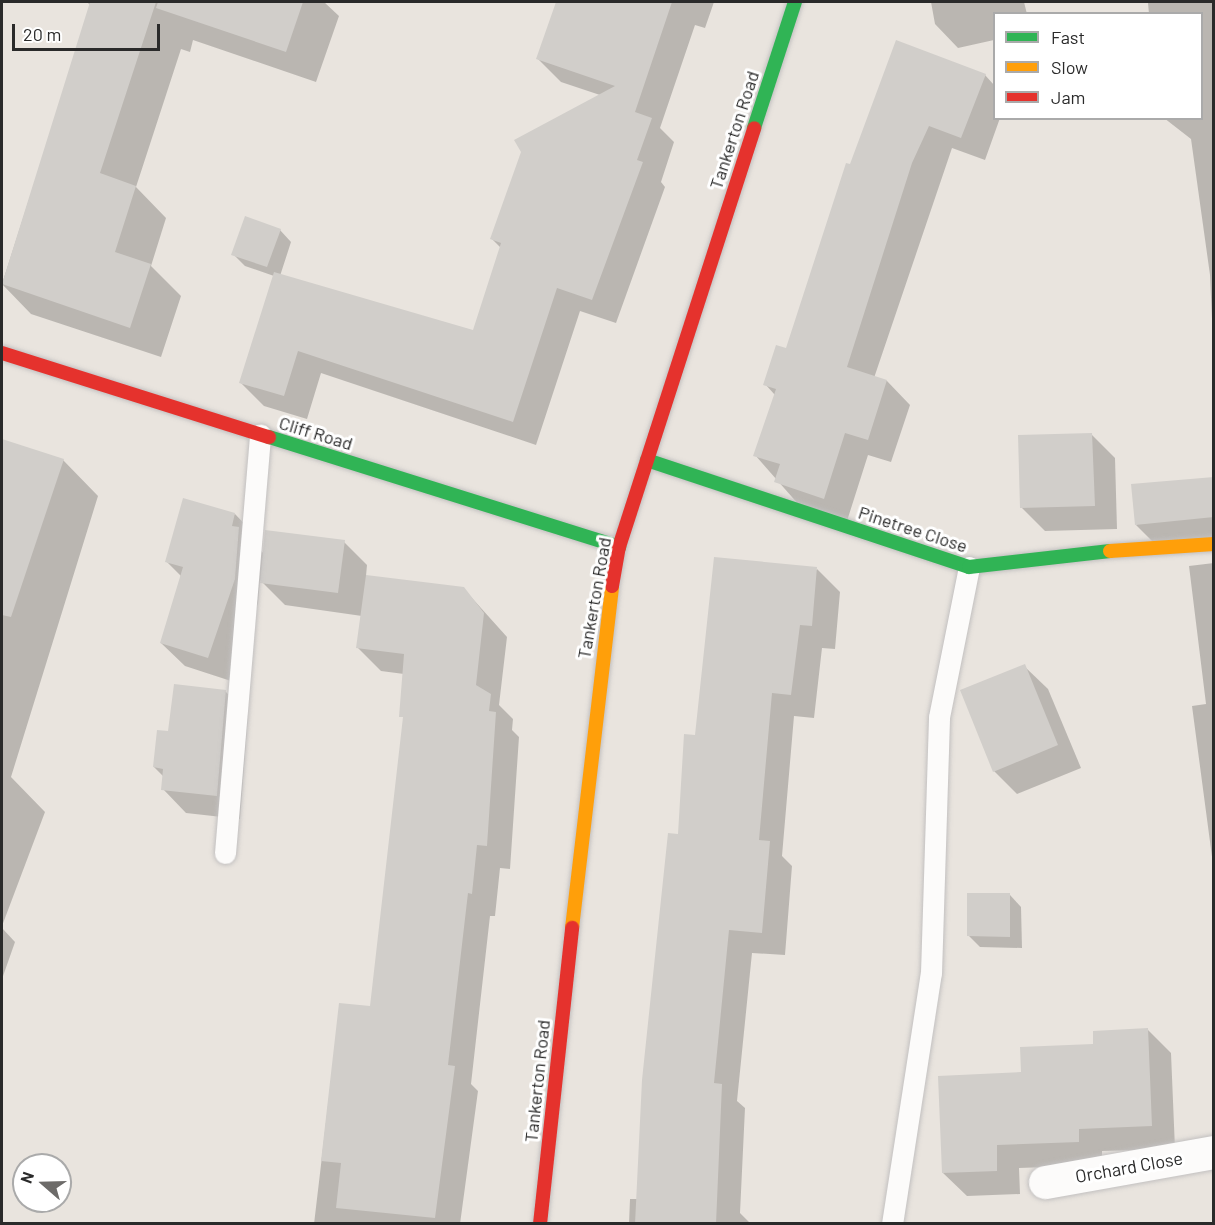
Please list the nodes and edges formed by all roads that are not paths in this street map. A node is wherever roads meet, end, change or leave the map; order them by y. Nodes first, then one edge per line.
1 (795, 2) edge
2 (2, 353) edge
3 (260, 434) junction
4 (648, 460) junction
5 (1214, 544) edge
6 (619, 547) junction
7 (969, 567) junction
8 (225, 853) dead end
9 (1214, 1152) edge
10 (1045, 1182) dead end
11 (540, 1224) edge
12 (892, 1224) edge

1 - 4 main road, Tankerton Road
2 - 3 main road, Cliff Road
3 - 6 main road, Cliff Road
3 - 8 lane
4 - 6 main road, Tankerton Road
4 - 7 main road, Pinetree Close
5 - 7 main road, Pinetree Close
6 - 11 main road, Tankerton Road
7 - 12 lane
9 - 10 street, Orchard Close

